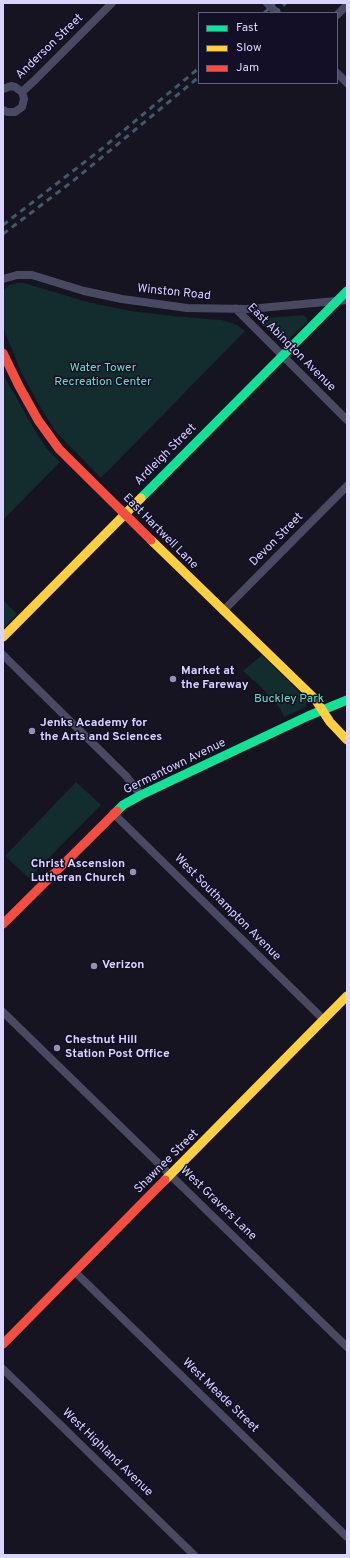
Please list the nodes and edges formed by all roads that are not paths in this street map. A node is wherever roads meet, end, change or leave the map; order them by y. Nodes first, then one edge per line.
1 (112, 3) edge
2 (266, 3) edge
3 (347, 5) edge
4 (276, 12) edge
5 (338, 14) edge
6 (338, 74) edge
7 (347, 83) edge
8 (3, 89) edge
9 (22, 92) junction
10 (3, 110) edge
11 (3, 279) edge
12 (347, 291) edge
13 (347, 300) edge
14 (337, 301) junction
15 (236, 309) junction
16 (3, 353) edge
17 (282, 356) junction
18 (347, 420) edge
19 (347, 486) edge
20 (125, 514) junction
21 (223, 611) junction
22 (3, 637) edge
23 (3, 655) edge
24 (347, 700) edge
25 (323, 710) junction
26 (347, 740) edge
27 (141, 795) junction
28 (113, 813) junction
29 (3, 924) edge
30 (347, 996) edge
31 (3, 1012) edge
32 (324, 1020) junction
33 (170, 1175) junction
34 (75, 1272) junction
35 (3, 1344) edge
36 (347, 1347) edge
37 (3, 1369) edge
38 (347, 1537) edge
39 (194, 1555) edge

1 - 9 street, Anderson Street
2 - 4 street
3 - 5 street
6 - 7 street
8 - 9 street, Anderson Street
9 - 10 street, Anderson Street
11 - 15 street, Winston Road
12 - 14 street, Ardleigh Street
13 - 14 street, Winston Road
14 - 15 street, Winston Road
14 - 17 street, Ardleigh Street
15 - 17 street, East Abington Avenue
16 - 20 street, East Hartwell Lane
17 - 18 street, East Abington Avenue
17 - 20 street, Ardleigh Street
19 - 21 street, Devon Street
20 - 21 street, East Hartwell Lane
20 - 22 street, Ardleigh Street
21 - 25 street, East Hartwell Lane
23 - 27 street
24 - 25 street, Germantown Avenue
25 - 26 street, East Hartwell Lane
25 - 27 street, Germantown Avenue
27 - 28 street, Germantown Avenue
28 - 29 street, Germantown Avenue
28 - 32 street, West Southampton Avenue
30 - 32 street, Shawnee Street
31 - 33 street, West Gravers Lane
32 - 33 street, Shawnee Street
33 - 34 street, Shawnee Street
33 - 36 street, West Gravers Lane
34 - 35 street, Shawnee Street
34 - 38 street, West Meade Street
37 - 39 street, West Highland Avenue

